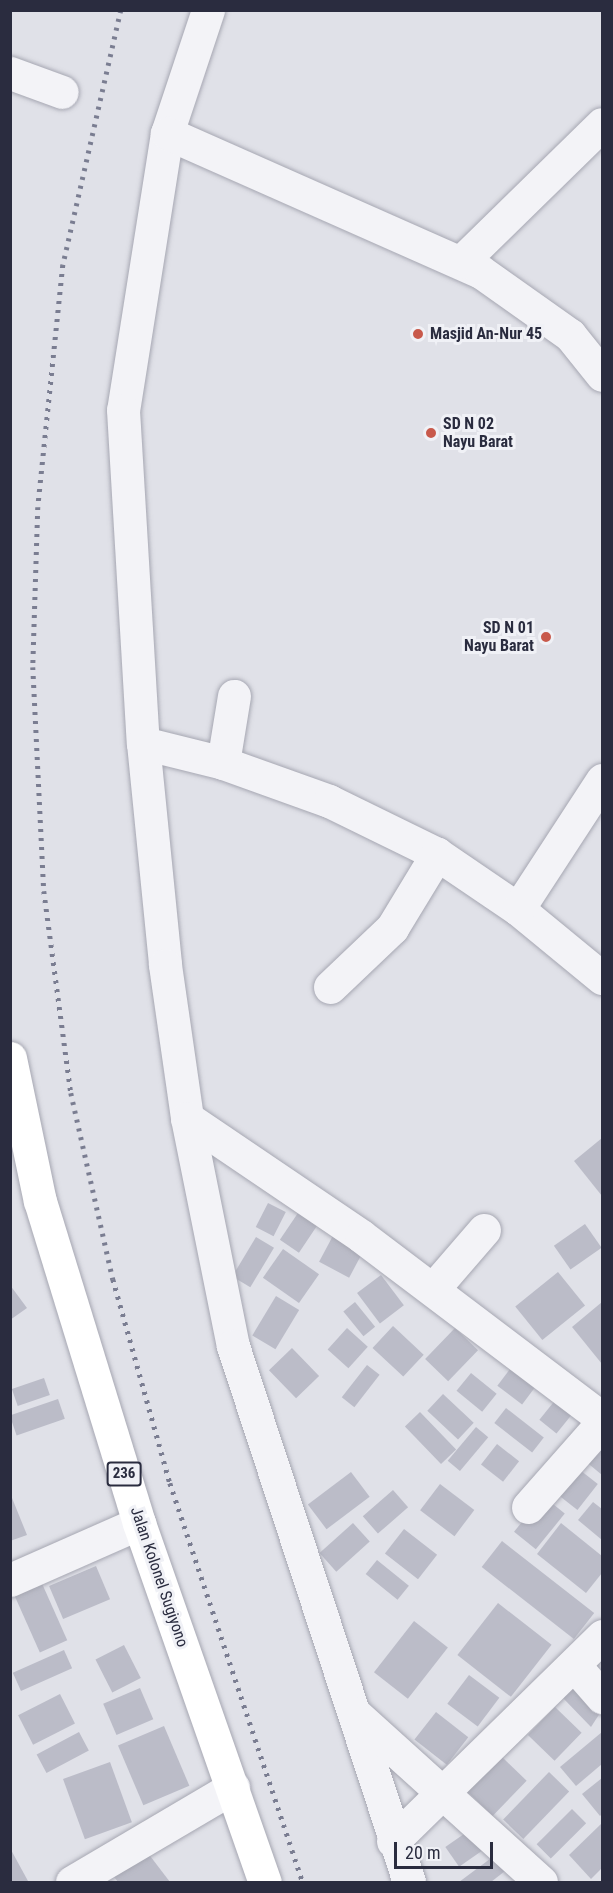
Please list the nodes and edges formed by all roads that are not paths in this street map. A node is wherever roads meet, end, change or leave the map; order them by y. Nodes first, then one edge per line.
1 (208, 10) edge
2 (10, 73) edge
3 (62, 92) dead end
4 (603, 124) edge
5 (167, 133) junction
6 (461, 262) junction
7 (603, 375) edge
8 (234, 696) dead end
9 (142, 743) junction
10 (224, 763) junction
11 (603, 780) edge
12 (437, 854) junction
13 (518, 909) junction
14 (603, 978) edge
15 (330, 987) dead end
16 (10, 1059) edge
17 (13, 1104) edge
18 (186, 1118) junction
19 (484, 1230) dead end
20 (433, 1289) junction
21 (603, 1418) edge
22 (603, 1423) edge
23 (528, 1507) dead end
24 (139, 1523) junction
25 (10, 1580) edge
26 (603, 1636) edge
27 (574, 1665) junction
28 (603, 1697) edge
29 (354, 1713) junction
30 (233, 1787) junction
31 (446, 1791) junction
32 (393, 1841) junction
33 (72, 1882) edge
34 (264, 1882) edge
35 (409, 1882) edge
36 (541, 1882) edge

1 - 5 street
2 - 3 street
4 - 6 street
5 - 6 street
5 - 9 street
6 - 7 street
8 - 10 street
9 - 10 street
9 - 18 street
10 - 12 street
11 - 13 street
12 - 13 street
12 - 15 street
13 - 14 street
16 - 17 main road, Jalan Kolonel Sugiyono / 236
17 - 24 main road, Jalan Kolonel Sugiyono / 236
18 - 20 street
18 - 29 street
19 - 20 street
20 - 21 street
22 - 23 street
24 - 25 street
24 - 30 main road, Jalan Kolonel Sugiyono / 236
26 - 27 street
27 - 28 street
27 - 31 street
29 - 31 street
29 - 32 street
30 - 33 street
30 - 34 main road, Jalan Kolonel Sugiyono / 236
31 - 32 street
31 - 36 street
32 - 35 street

